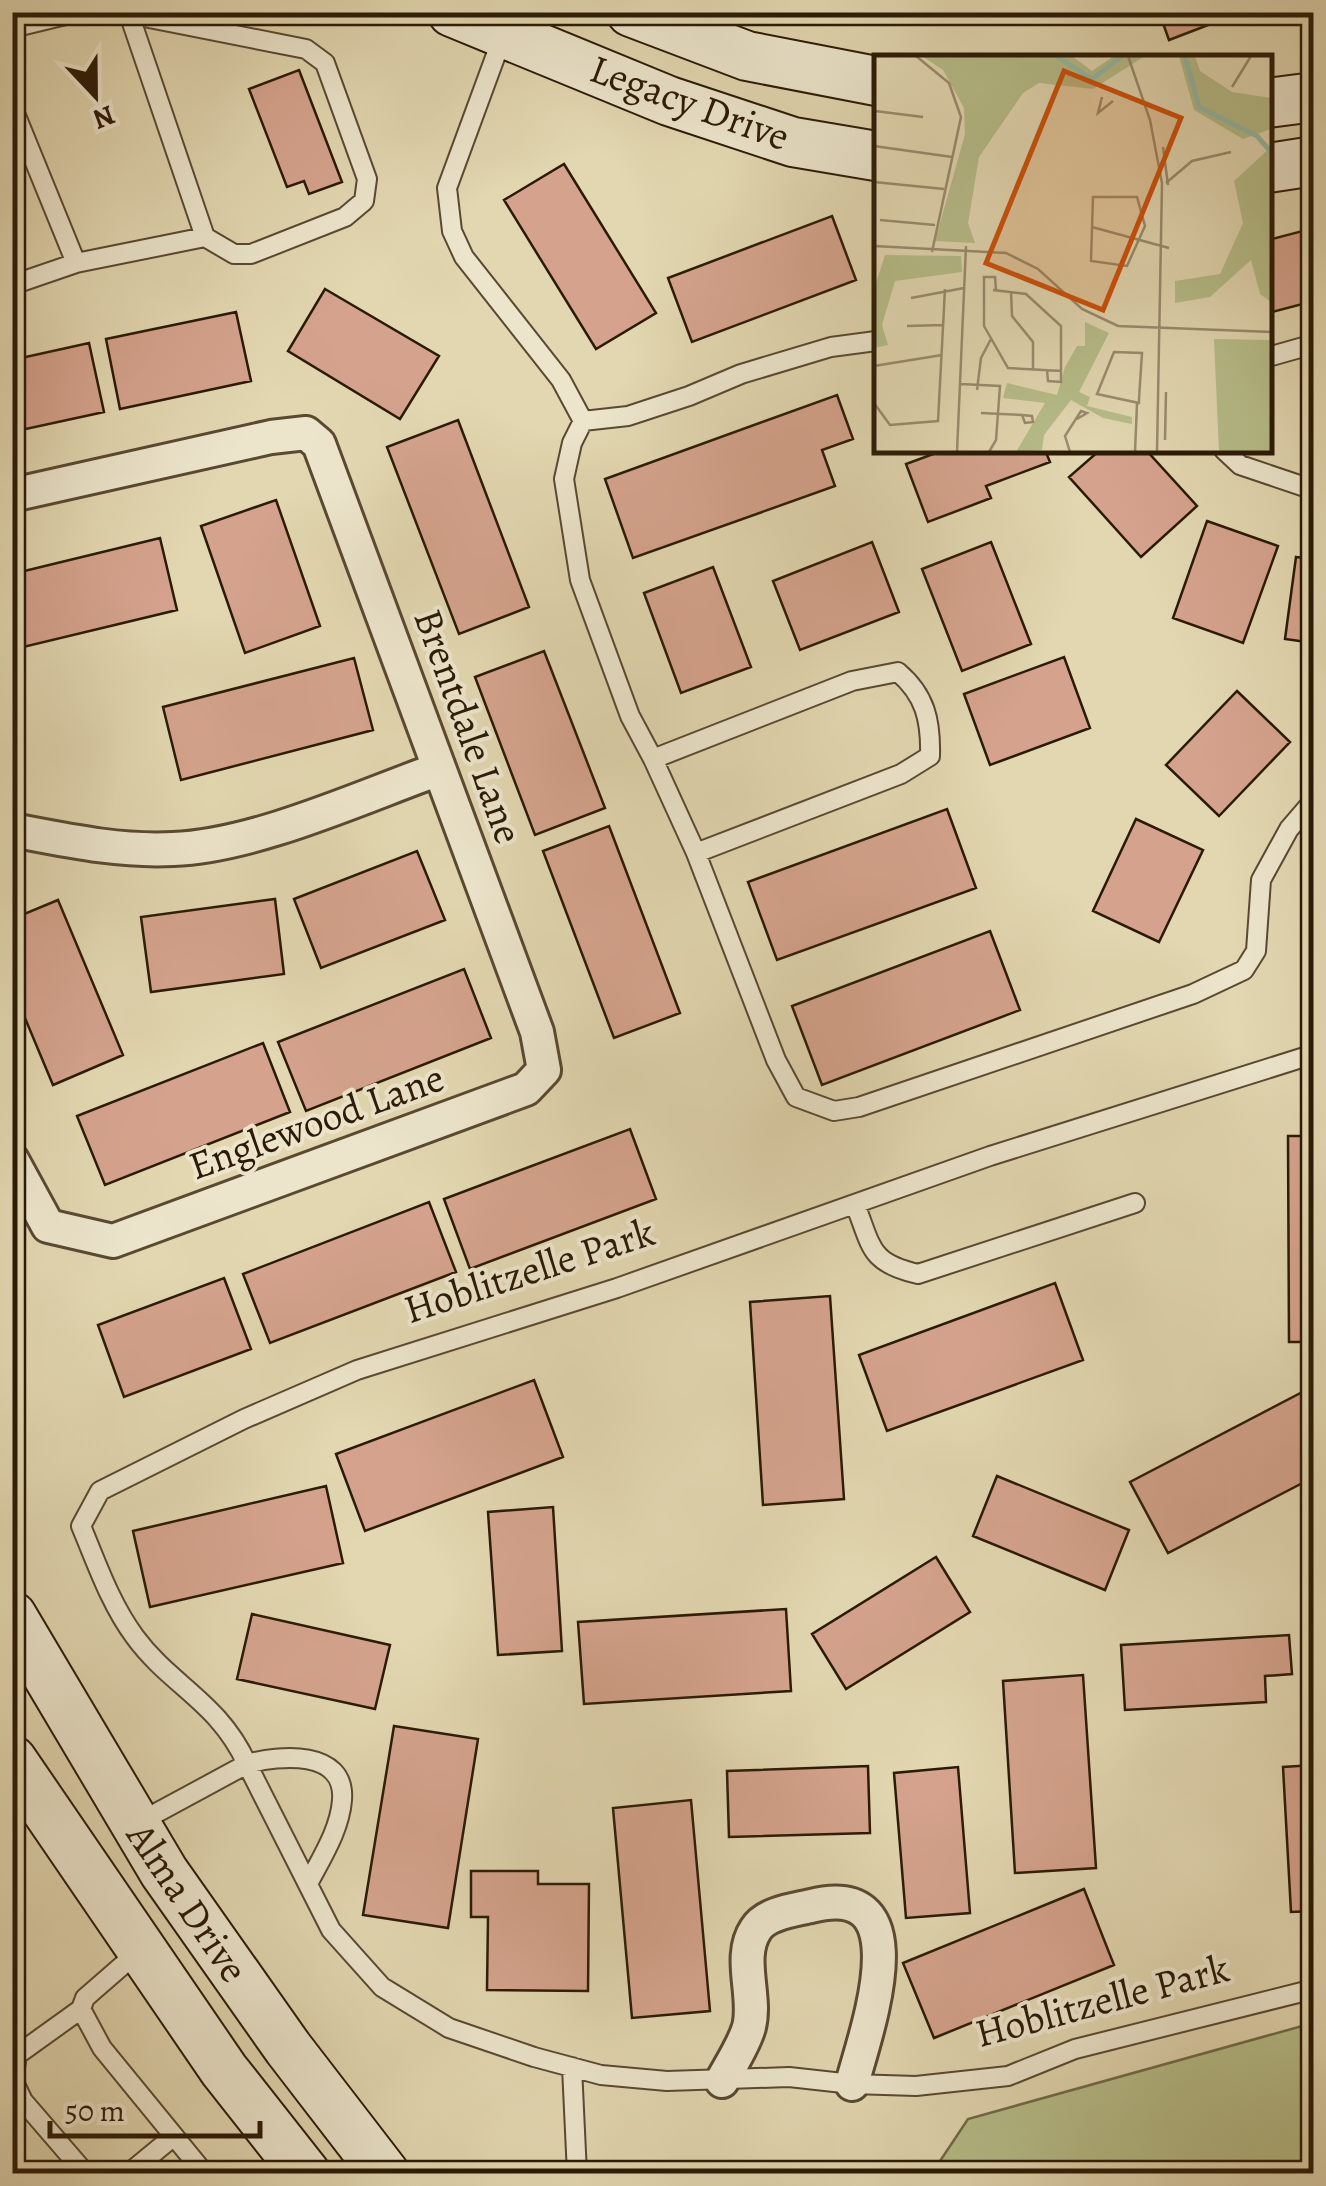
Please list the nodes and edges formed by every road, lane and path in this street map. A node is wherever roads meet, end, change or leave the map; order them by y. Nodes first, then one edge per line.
1 (78, 12) edge
2 (452, 12) edge
3 (630, 12) edge
4 (127, 13) edge
5 (510, 22) edge
6 (12, 28) edge
7 (874, 81) edge
8 (1314, 97) edge
9 (1271, 103) edge
10 (12, 106) edge
11 (874, 156) edge
12 (1314, 162) edge
13 (1271, 168) edge
14 (206, 237) junction
15 (76, 262) junction
16 (12, 285) edge
17 (874, 341) edge
18 (1314, 344) edge
19 (1271, 356) edge
20 (583, 421) junction
21 (1226, 452) edge
22 (1314, 490) edge
23 (12, 495) edge
24 (653, 759) junction
25 (439, 769) junction
26 (1314, 800) edge
27 (12, 830) edge
28 (696, 853) junction
29 (1314, 1054) edge
30 (542, 1056) joint
31 (12, 1160) edge
32 (1136, 1203) dead end
33 (855, 1204) junction
34 (12, 1616) edge
35 (12, 1760) edge
36 (247, 1764) junction
37 (134, 1825) junction
38 (82, 1862) junction
39 (309, 1882) junction
40 (141, 1949) junction
41 (1314, 1989) edge
42 (81, 2009) junction
43 (572, 2068) junction
44 (722, 2082) junction
45 (852, 2084) junction
46 (174, 2136) junction
47 (86, 2174) edge
48 (128, 2174) edge
49 (205, 2174) edge
50 (306, 2174) edge
51 (385, 2174) edge
52 (577, 2174) edge

1 - 6 lane
2 - 5 main road, Legacy Drive
3 - 7 main road, Legacy Drive
4 - 14 lane
4 - 14 lane
5 - 11 main road, Legacy Drive
5 - 20 lane
8 - 9 main road
10 - 15 lane
12 - 13 main road
14 - 15 lane
15 - 16 lane
17 - 20 lane
18 - 19 lane
20 - 24 lane
21 - 22 lane
23 - 25 street, Brentdale Lane
24 - 28 lane
24 - 28 lane
25 - 27 street
25 - 30 street, Brentdale Lane
26 - 28 lane
29 - 33 lane, Hoblitzelle Park
30 - 31 street, Englewood Lane
32 - 33 lane
33 - 36 lane, Hoblitzelle Park
34 - 37 main road, Alma Drive
35 - 38 main road, Alma Drive
36 - 37 lane
36 - 39 lane, Hoblitzelle Park
36 - 39 lane
37 - 38 main road
37 - 51 main road, Alma Drive
38 - 40 main road, Alma Drive
39 - 43 lane, Hoblitzelle Park
40 - 42 lane
40 - 50 main road, Alma Drive
41 - 45 lane, Hoblitzelle Park
42 - 46 lane
42 - 47 lane
43 - 44 lane, Hoblitzelle Park
43 - 52 lane
44 - 45 lane, Hoblitzelle Park
44 - 45 street
46 - 48 lane
46 - 49 lane

